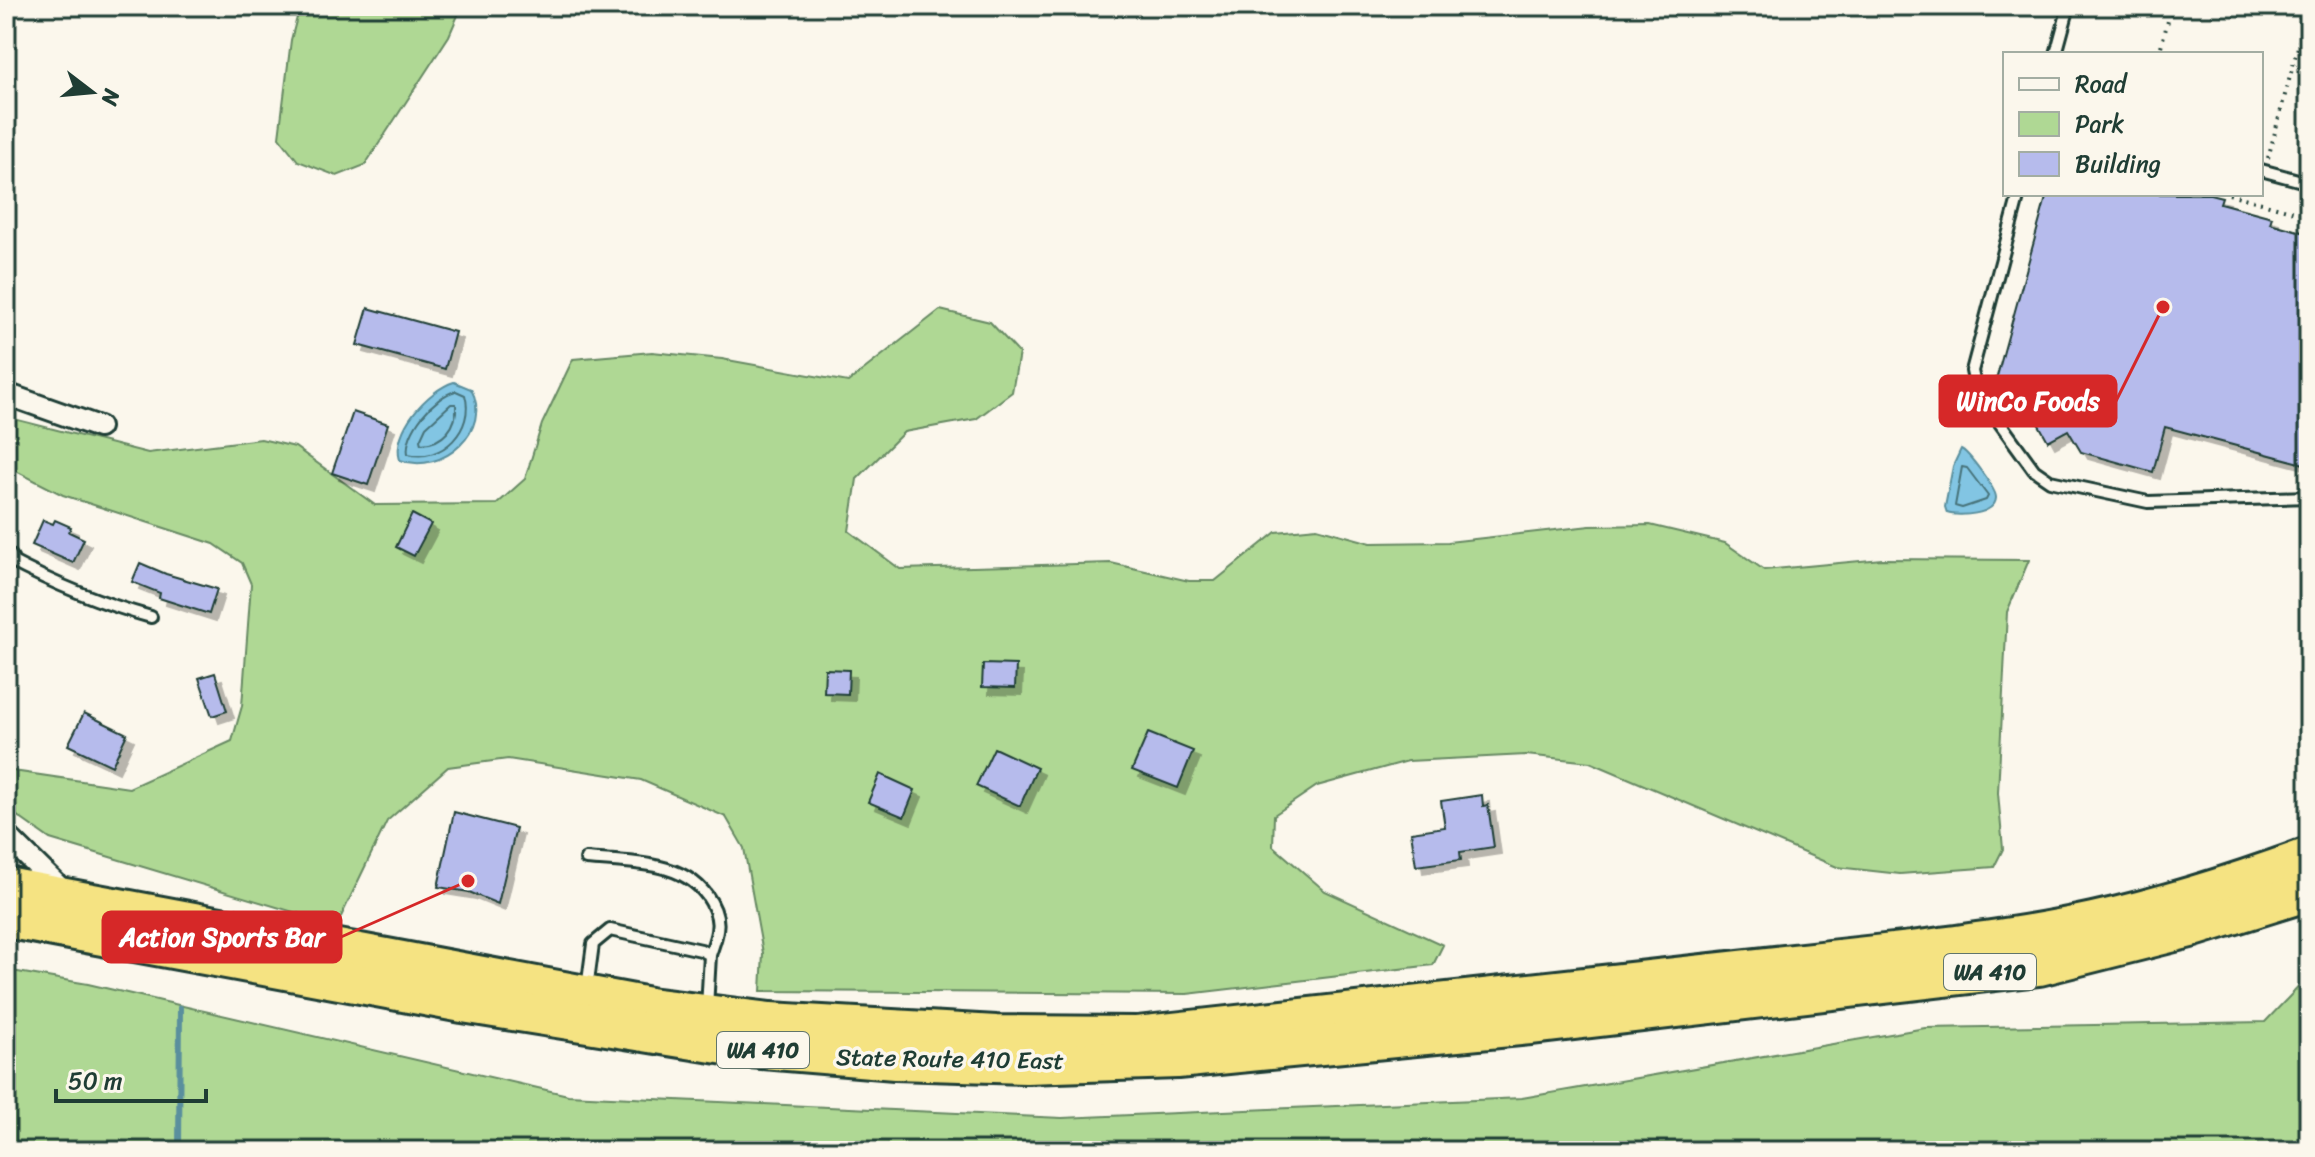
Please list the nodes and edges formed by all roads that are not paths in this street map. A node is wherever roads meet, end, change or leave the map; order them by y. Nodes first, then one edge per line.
1 (2069, 6) edge
2 (2057, 52) edge
3 (2263, 170) edge
4 (2309, 183) edge
5 (2018, 196) edge
6 (6, 394) edge
7 (99, 427) dead end
8 (2309, 497) edge
9 (6, 559) edge
10 (151, 617) dead end
11 (6, 835) edge
12 (2309, 837) edge
13 (2309, 857) edge
14 (586, 859) dead end
15 (6, 887) edge
16 (2309, 891) edge
17 (72, 899) junction
18 (6, 918) edge
19 (710, 955) junction
20 (1826, 959) junction
21 (1662, 993) junction
22 (587, 996) junction
23 (707, 1014) junction

1 - 2 lane
3 - 4 lane
5 - 8 lane
6 - 7 street
9 - 10 lane
11 - 17 street
12 - 20 highway
13 - 20 highway, WA 410
14 - 19 lane
15 - 17 highway, State Route 410 East / WA 410
16 - 21 highway, WA 410
17 - 22 highway, State Route 410 East / WA 410
18 - 21 highway, State Route 410 East / WA 410
19 - 22 lane
19 - 23 lane
20 - 21 highway, WA 410
21 - 23 highway, State Route 410 East / WA 410
22 - 23 highway, State Route 410 East / WA 410

